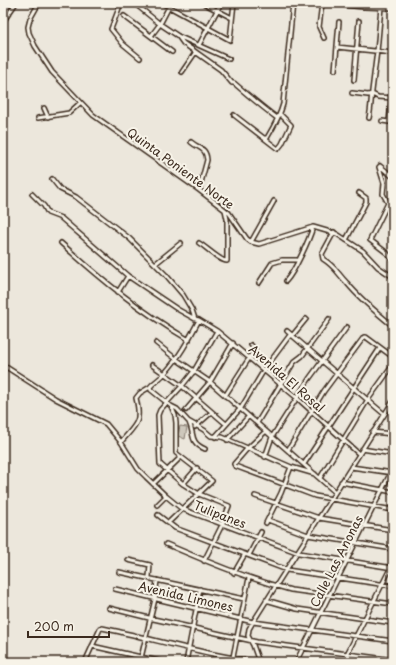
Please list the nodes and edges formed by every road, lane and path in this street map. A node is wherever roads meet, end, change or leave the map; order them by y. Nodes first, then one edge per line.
1 (16, 3) edge
2 (38, 3) edge
3 (121, 3) edge
4 (134, 3) edge
5 (162, 3) edge
6 (171, 3) edge
7 (203, 3) edge
8 (222, 3) edge
9 (234, 3) edge
10 (293, 3) edge
11 (322, 3) edge
12 (374, 3) edge
13 (383, 3) edge
14 (333, 4) edge
15 (353, 5) edge
16 (169, 7) junction
17 (374, 7) junction
18 (382, 7) junction
19 (393, 8) edge
20 (217, 11) junction
21 (124, 16) dead end
22 (232, 18) junction
23 (359, 21) dead end
24 (3, 22) edge
25 (339, 22) dead end
26 (160, 24) junction
27 (208, 28) junction
28 (151, 36) junction
29 (178, 36) junction
30 (324, 38) dead end
31 (199, 45) junction
32 (337, 47) junction
33 (357, 49) junction
34 (172, 52) dead end
35 (195, 52) junction
36 (378, 52) junction
37 (393, 53) edge
38 (140, 58) dead end
39 (229, 59) dead end
40 (335, 70) dead end
41 (182, 72) dead end
42 (354, 80) dead end
43 (393, 84) edge
44 (352, 93) dead end
45 (372, 94) junction
46 (392, 98) edge
47 (80, 103) junction
48 (44, 108) dead end
49 (234, 115) dead end
50 (279, 116) junction
51 (48, 117) junction
52 (38, 118) dead end
53 (369, 118) dead end
54 (382, 121) dead end
55 (264, 138) junction
56 (191, 142) dead end
57 (393, 177) edge
58 (52, 179) dead end
59 (199, 190) junction
60 (359, 193) dead end
61 (32, 194) dead end
62 (274, 201) dead end
63 (225, 210) junction
64 (313, 227) junction
65 (334, 232) junction
66 (346, 240) junction
67 (251, 242) junction
68 (61, 243) dead end
69 (181, 243) dead end
70 (199, 243) dead end
71 (298, 260) junction
72 (393, 261) edge
73 (155, 264) junction
74 (128, 276) junction
75 (393, 277) edge
76 (286, 281) dead end
77 (259, 283) dead end
78 (118, 292) junction
79 (194, 319) junction
80 (306, 319) dead end
81 (329, 319) dead end
82 (199, 320) junction
83 (393, 326) edge
84 (346, 327) dead end
85 (217, 331) junction
86 (287, 331) dead end
87 (291, 336) junction
88 (189, 340) junction
89 (156, 343) dead end
90 (233, 343) junction
91 (252, 345) dead end
92 (380, 348) junction
93 (307, 349) junction
94 (249, 357) junction
95 (393, 357) edge
96 (176, 359) junction
97 (322, 362) junction
98 (3, 365) edge
99 (393, 365) edge
100 (152, 366) dead end
101 (264, 370) junction
102 (194, 371) junction
103 (164, 374) junction
104 (337, 374) junction
105 (210, 382) junction
106 (281, 384) junction
107 (182, 386) junction
108 (353, 388) junction
109 (151, 389) junction
110 (226, 396) junction
111 (196, 398) junction
112 (297, 398) junction
113 (367, 401) junction
114 (393, 401) edge
115 (167, 403) junction
116 (171, 406) junction
117 (389, 406) junction
118 (241, 408) junction
119 (393, 409) edge
120 (186, 410) dead end
121 (312, 411) junction
122 (212, 412) junction
123 (384, 414) junction
124 (249, 416) junction
125 (188, 421) junction
126 (258, 423) junction
127 (226, 424) junction
128 (196, 426) junction
129 (328, 426) junction
130 (192, 428) junction
131 (266, 431) junction
132 (372, 432) junction
133 (393, 434) edge
134 (215, 437) junction
135 (272, 437) junction
136 (343, 439) junction
137 (227, 440) junction
138 (121, 442) junction
139 (205, 449) dead end
140 (247, 449) junction
141 (362, 449) junction
142 (288, 450) junction
143 (360, 454) junction
144 (393, 454) edge
145 (180, 457) junction
146 (265, 457) junction
147 (304, 464) junction
148 (351, 466) junction
149 (291, 467) junction
150 (197, 468) junction
151 (393, 468) edge
152 (167, 471) junction
153 (392, 473) edge
154 (314, 474) junction
155 (320, 478) junction
156 (341, 482) junction
157 (153, 484) junction
158 (183, 484) junction
159 (284, 485) junction
160 (381, 490) junction
161 (335, 492) junction
162 (393, 492) edge
163 (198, 494) junction
164 (166, 496) junction
165 (255, 496) dead end
166 (330, 499) junction
167 (276, 503) junction
168 (157, 505) dead end
169 (373, 507) junction
170 (182, 509) junction
171 (393, 510) edge
172 (158, 515) dead end
173 (319, 518) junction
174 (168, 523) junction
175 (222, 525) junction
176 (364, 525) junction
177 (393, 530) edge
178 (261, 532) dead end
179 (308, 535) junction
180 (258, 538) junction
181 (356, 543) junction
182 (166, 544) dead end
183 (213, 544) junction
184 (393, 549) edge
185 (297, 552) junction
186 (245, 554) junction
187 (249, 555) junction
188 (128, 560) dead end
189 (204, 561) junction
190 (346, 561) junction
191 (393, 563) edge
192 (392, 568) edge
193 (287, 570) junction
194 (119, 572) dead end
195 (234, 573) junction
196 (149, 577) junction
197 (249, 578) junction
198 (338, 578) junction
199 (157, 580) junction
200 (382, 585) junction
201 (275, 586) junction
202 (393, 586) edge
203 (116, 589) dead end
204 (200, 589) junction
205 (330, 595) junction
206 (155, 598) junction
207 (244, 599) junction
208 (266, 600) junction
209 (373, 601) junction
210 (393, 604) edge
211 (109, 608) dead end
212 (197, 609) junction
213 (320, 612) junction
214 (149, 618) junction
215 (240, 618) junction
216 (364, 619) junction
217 (253, 622) junction
218 (393, 623) edge
219 (193, 628) junction
220 (311, 630) junction
221 (355, 636) junction
222 (146, 637) junction
223 (237, 639) junction
224 (250, 641) junction
225 (393, 641) edge
226 (92, 646) junction
227 (189, 648) junction
228 (303, 648) junction
229 (347, 654) junction
230 (141, 657) junction
231 (232, 660) edge
232 (392, 660) edge
233 (85, 662) edge
234 (140, 662) edge
235 (163, 662) edge
236 (186, 662) edge
237 (259, 662) edge
238 (262, 662) edge
239 (296, 662) edge
240 (343, 662) edge

1 - 24 street
2 - 47 street, Quinta Poniente Norte
3 - 38 street
4 - 26 street
5 - 16 street
6 - 16 street
7 - 20 street
8 - 20 street
9 - 22 street
10 - 50 street
11 - 14 street
11 - 30 street
12 - 17 street
13 - 18 street
14 - 15 street
15 - 17 street
16 - 26 street
16 - 27 street
17 - 18 street
18 - 19 street
18 - 36 street
20 - 22 street
20 - 27 street
21 - 28 street
22 - 27 street
23 - 33 street
25 - 32 street
26 - 28 street
26 - 29 street
27 - 31 street
28 - 34 street
29 - 31 street
29 - 35 street
31 - 39 street
32 - 33 street
32 - 40 street
33 - 36 street
33 - 42 street
35 - 41 street
35 - 50 street
36 - 37 street
36 - 45 street
43 - 46 street
44 - 45 street
45 - 46 street
45 - 53 street
46 - 54 street
47 - 51 street
47 - 59 street, Quinta Poniente Norte
48 - 51 street
49 - 55 street
50 - 55 street
50 - 55 street
51 - 52 street
56 - 59 street
57 - 72 street
58 - 73 street
59 - 63 street, Quinta Poniente Norte
60 - 66 street
61 - 74 street
62 - 67 street
63 - 67 street, Quinta Poniente Norte
63 - 70 street
64 - 65 street
64 - 67 street
64 - 71 street
65 - 66 street
65 - 83 street
66 - 75 street
68 - 78 street
69 - 73 street
71 - 76 street
71 - 77 street
73 - 79 street
74 - 78 street
74 - 79 street
78 - 88 street
79 - 82 street
80 - 87 street
81 - 93 street
82 - 85 street, Avenida El Rosal
82 - 88 street
84 - 97 street
85 - 90 street, Avenida El Rosal
85 - 102 street
86 - 87 street
87 - 93 street
87 - 101 street
88 - 96 street
89 - 96 street
90 - 94 street, Avenida El Rosal
90 - 105 street
91 - 94 street
92 - 95 street
92 - 104 street
92 - 108 street
93 - 97 street
93 - 106 street
94 - 101 street, Avenida El Rosal
94 - 110 street
96 - 102 street
96 - 103 street
97 - 104 street
97 - 112 street
98 - 138 street, Tulipanes
99 - 113 street
100 - 103 street
101 - 106 street, Avenida El Rosal
101 - 118 street
102 - 105 street
102 - 107 street
103 - 107 street
103 - 109 street
104 - 108 street
104 - 121 street
105 - 110 street
105 - 111 street
106 - 112 street, Avenida El Rosal
106 - 126 street
107 - 111 street
107 - 115 street
108 - 113 street
108 - 129 street
109 - 115 street
109 - 138 street
110 - 118 street
111 - 120 street
111 - 122 street
112 - 121 street, Avenida El Rosal
112 - 135 street
113 - 123 street
113 - 136 street
114 - 117 street
115 - 116 street
115 - 152 street
116 - 125 street
116 - 145 street
117 - 119 street
117 - 123 street
118 - 124 street
118 - 127 street
121 - 129 street, Avenida El Rosal
121 - 142 street
122 - 127 street
122 - 128 street
123 - 132 street
124 - 126 street
124 - 137 street
125 - 128 street
125 - 130 street
126 - 131 street
127 - 134 street
128 - 130 street
128 - 134 street
129 - 136 street, Avenida El Rosal
129 - 147 street
130 - 139 street
131 - 135 street
131 - 140 street
132 - 133 street
132 - 141 street
134 - 137 street
135 - 142 street
135 - 146 street
136 - 143 street, Avenida El Rosal
136 - 155 street
137 - 140 street
138 - 157 street, Tulipanes
140 - 146 street
140 - 159 street
141 - 143 street
141 - 144 street
142 - 147 street
143 - 148 street
145 - 150 street
145 - 152 street
146 - 149 street
147 - 154 street
148 - 153 street
148 - 156 street
149 - 154 street
149 - 159 street
150 - 158 street
150 - 163 street
151 - 153 street, Calle Las Anonas
152 - 157 street
152 - 158 street
153 - 160 street, Calle Las Anonas
154 - 155 street
155 - 161 street
156 - 160 street
156 - 161 street
157 - 164 street, Tulipanes
158 - 163 street
159 - 166 street
159 - 167 street
160 - 162 street
160 - 169 street, Calle Las Anonas
161 - 166 street
163 - 170 street
163 - 175 street
164 - 168 street
164 - 170 street, Tulipanes
165 - 167 street
166 - 169 street
166 - 173 street
167 - 173 street
167 - 179 street
169 - 171 street
169 - 176 street, Calle Las Anonas
170 - 174 street
170 - 175 street, Tulipanes
172 - 174 street
173 - 176 street
173 - 179 street
174 - 183 street
175 - 180 street, Tulipanes
175 - 183 street
176 - 177 street
176 - 181 street, Calle Las Anonas
178 - 180 street
179 - 181 street
179 - 185 street
180 - 185 street, Tulipanes
180 - 187 street
181 - 184 street
181 - 190 street, Calle Las Anonas
182 - 189 street
183 - 186 street
183 - 189 street
185 - 190 street, Tulipanes
185 - 193 street
186 - 187 street
186 - 195 street
187 - 193 street
188 - 196 street
189 - 195 street
190 - 192 street, Tulipanes
190 - 198 street, Calle Las Anonas
191 - 192 street
192 - 200 street
193 - 198 street
193 - 201 street
194 - 196 street
195 - 197 street
196 - 199 street
197 - 201 street
197 - 207 street
198 - 200 street
198 - 205 street, Calle Las Anonas
199 - 204 street
199 - 206 street
200 - 202 street
200 - 209 street
201 - 205 street
201 - 208 street
203 - 206 street, Avenida Limones
204 - 207 street
204 - 212 street
205 - 209 street
205 - 213 street, Calle Las Anonas
206 - 212 street, Avenida Limones
206 - 214 street
207 - 215 street
208 - 213 street
208 - 217 street
209 - 210 street
209 - 216 street
211 - 214 street
212 - 215 street, Avenida Limones
212 - 219 street
213 - 216 street
213 - 220 street, Calle Las Anonas
214 - 219 street
214 - 222 street
215 - 217 street, Avenida Limones
215 - 223 street
216 - 218 street
216 - 221 street
217 - 220 street, Avenida Limones
217 - 224 street
219 - 223 street
219 - 227 street
220 - 221 street, Avenida Limones
220 - 228 street, Calle Las Anonas
221 - 225 street, Avenida Limones
221 - 229 street
222 - 226 street
222 - 227 street
222 - 230 street
223 - 224 street
223 - 231 street
224 - 228 street
224 - 237 street
226 - 230 street
226 - 233 street
227 - 231 street
227 - 236 street
228 - 229 street
228 - 239 street, Calle Las Anonas
229 - 232 street
229 - 240 street
230 - 234 street
230 - 235 street
231 - 237 street
237 - 238 street

